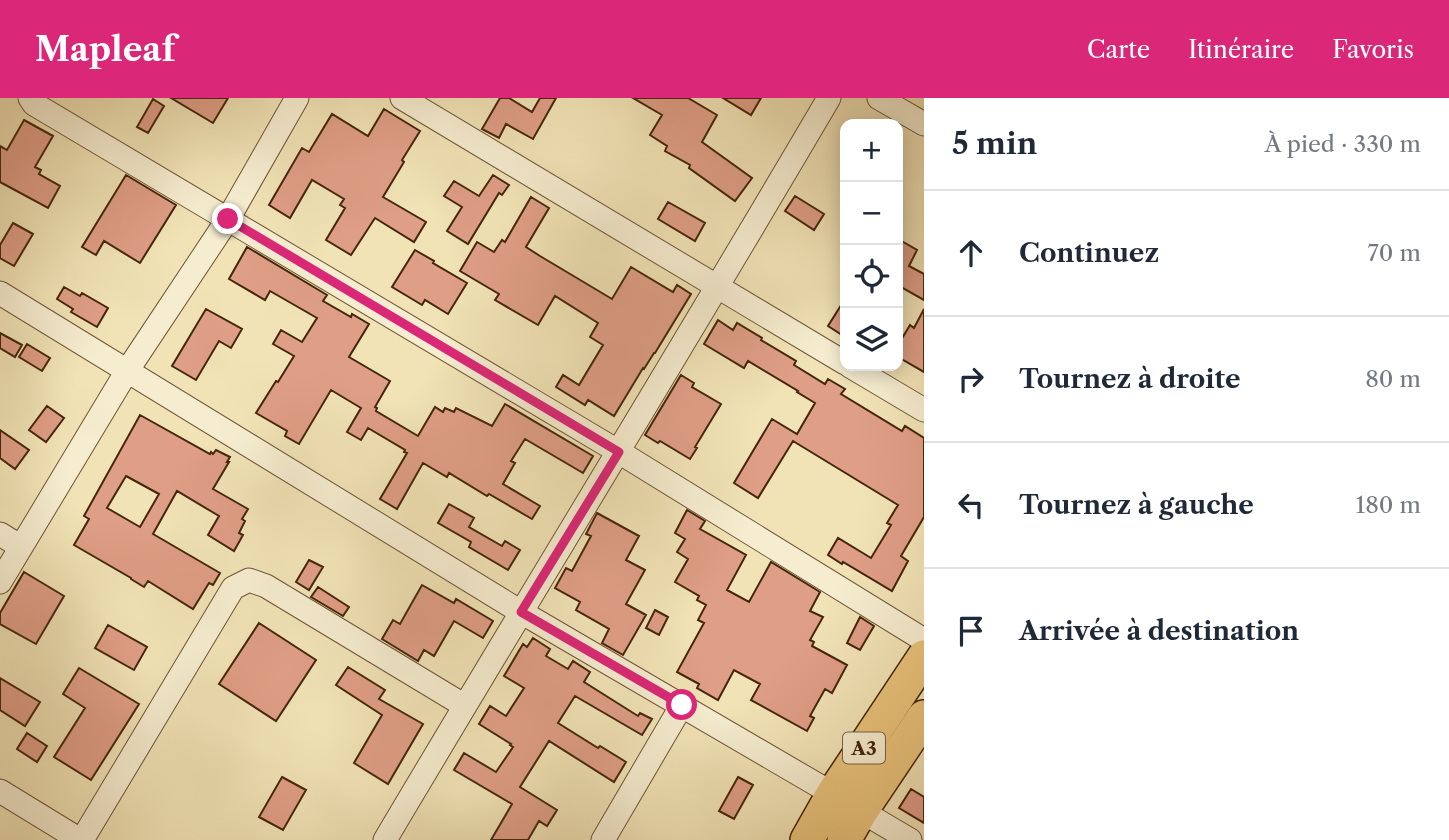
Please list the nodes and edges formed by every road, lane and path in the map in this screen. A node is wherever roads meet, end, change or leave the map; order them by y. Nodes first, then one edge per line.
1 (30, 98) edge
2 (297, 98) edge
3 (402, 98) edge
4 (829, 98) edge
5 (878, 98) edge
6 (924, 124) edge
7 (228, 219) junction
8 (719, 286) junction
9 (0, 293) edge
10 (840, 360) edge
11 (127, 371) junction
12 (858, 371) edge
13 (924, 410) edge
14 (619, 452) junction
15 (0, 534) edge
16 (21, 547) junction
17 (0, 582) edge
18 (521, 612) junction
19 (924, 640) edge
20 (924, 657) edge
21 (682, 705) junction
22 (465, 706) junction
23 (924, 718) edge
24 (0, 791) edge
25 (847, 803) junction
26 (81, 840) edge
27 (385, 840) edge
28 (603, 840) edge
29 (807, 840) edge
30 (844, 840) edge
31 (910, 840) edge

1 - 7 street
2 - 7 street
3 - 8 street
4 - 8 street
5 - 6 street
7 - 11 street
7 - 14 street
8 - 10 street
8 - 14 street
9 - 11 street
11 - 16 street
11 - 18 street
12 - 13 street
14 - 18 street
14 - 19 street
15 - 16 street
16 - 17 street
18 - 21 street
18 - 22 street
20 - 25 highway, A3
21 - 25 street
21 - 28 street
22 - 26 street
22 - 27 street
23 - 25 highway, A3
24 - 26 street
25 - 29 highway, A3
25 - 30 highway, A3
25 - 31 street

